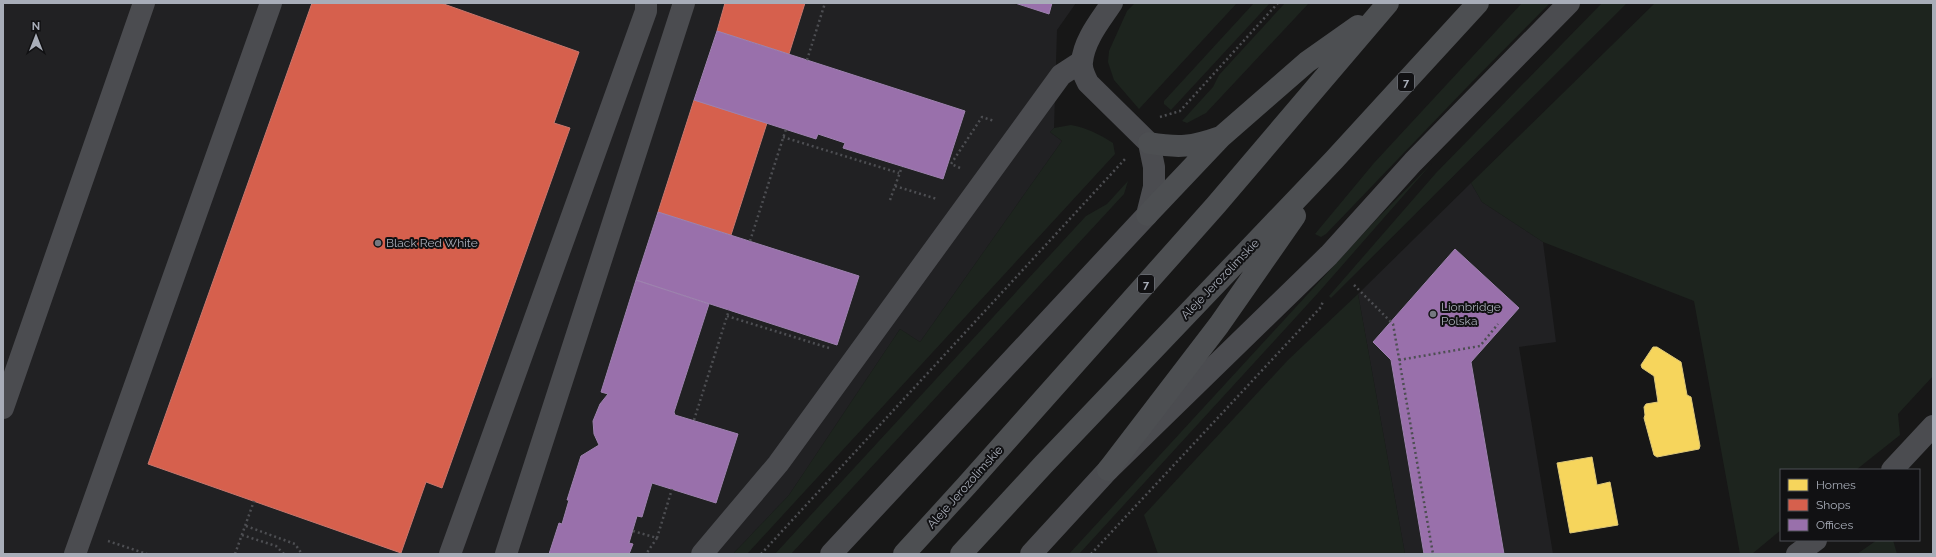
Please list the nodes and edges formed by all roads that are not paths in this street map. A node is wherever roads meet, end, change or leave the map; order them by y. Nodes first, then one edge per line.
1 (144, 3) edge
2 (271, 3) edge
3 (646, 3) edge
4 (684, 3) edge
5 (1112, 3) edge
6 (1478, 3) edge
7 (1569, 3) edge
8 (1386, 6) edge
9 (1081, 62) junction
10 (1221, 137) junction
11 (1149, 143) junction
12 (1334, 160) junction
13 (1147, 215) junction
14 (3, 408) edge
15 (1933, 426) edge
16 (1893, 469) edge
17 (1108, 470) junction
18 (1815, 541) edge
19 (75, 554) edge
20 (450, 554) edge
21 (506, 554) edge
22 (702, 554) edge
23 (831, 554) edge
24 (904, 554) edge
25 (961, 554) edge
26 (1031, 554) edge
27 (1797, 554) edge

1 - 14 street
2 - 19 street
3 - 20 street
4 - 21 street
5 - 9 street
6 - 12 main road, Aleje Jerozolimskie / 7
7 - 17 street
8 - 10 main road
8 - 24 main road, Aleje Jerozolimskie / 7
9 - 11 street
9 - 22 street
10 - 11 main road
10 - 13 main road
11 - 13 street
12 - 17 main road
12 - 25 main road, Aleje Jerozolimskie / 7
13 - 23 street
15 - 16 street
17 - 26 street
18 - 27 street

